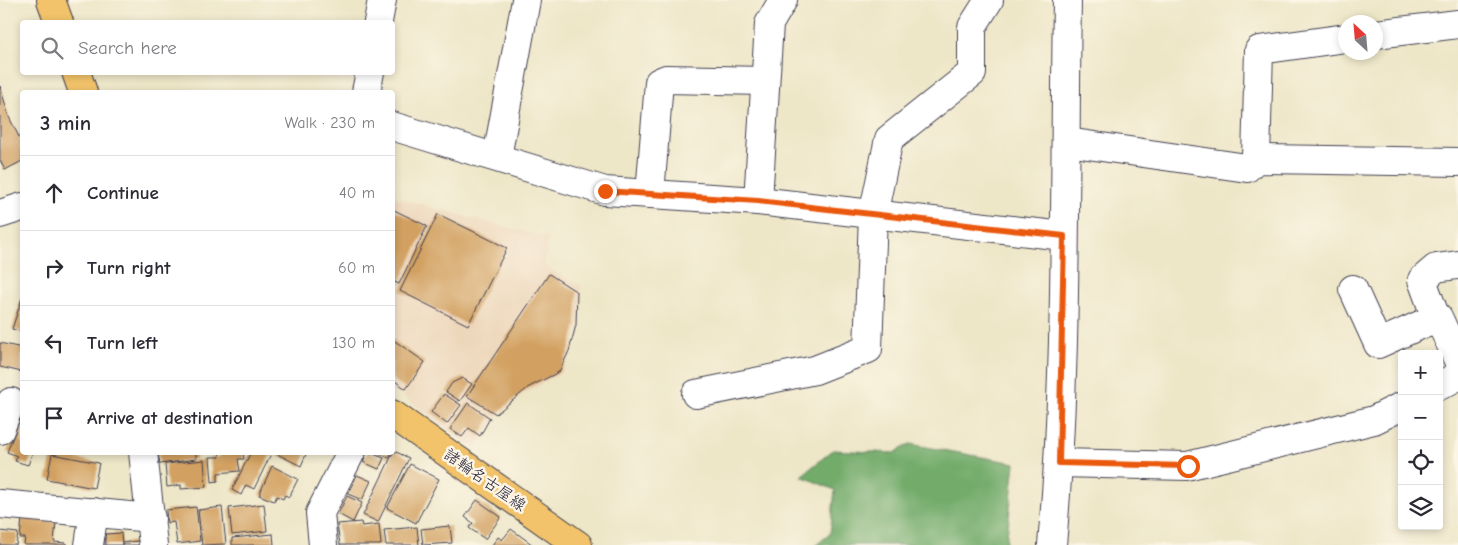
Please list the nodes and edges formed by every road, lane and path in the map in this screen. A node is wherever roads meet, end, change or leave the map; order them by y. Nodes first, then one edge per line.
1 (51, 0) edge
2 (382, 0) edge
3 (526, 0) edge
4 (783, 0) edge
5 (990, 0) edge
6 (1067, 0) edge
7 (58, 20) edge
8 (378, 20) edge
9 (1458, 24) edge
10 (1383, 33) edge
11 (1338, 39) edge
12 (77, 75) edge
13 (369, 75) edge
14 (765, 82) junction
15 (82, 90) edge
16 (366, 90) edge
17 (395, 127) edge
18 (1067, 142) junction
19 (497, 157) junction
20 (1256, 159) junction
21 (1458, 162) edge
22 (650, 194) junction
23 (758, 201) junction
24 (20, 208) edge
25 (0, 214) edge
26 (873, 215) junction
27 (1064, 236) junction
28 (1458, 265) edge
29 (1353, 289) dead end
30 (1436, 318) junction
31 (1458, 360) edge
32 (1458, 376) edge
33 (1443, 384) edge
34 (696, 394) dead end
35 (11, 402) dead end
36 (1398, 408) edge
37 (395, 416) edge
38 (0, 430) edge
39 (143, 455) edge
40 (349, 455) edge
41 (1059, 463) junction
42 (0, 504) edge
43 (94, 512) junction
44 (151, 518) junction
45 (89, 545) edge
46 (153, 545) edge
47 (323, 545) edge
48 (578, 545) edge
49 (1052, 545) edge

1 - 7 main road
2 - 8 street
3 - 19 street
4 - 14 street
5 - 26 street
6 - 18 street
9 - 10 street
11 - 20 street
12 - 15 main road
13 - 16 street
14 - 22 street
14 - 23 street
17 - 19 street
18 - 20 street
18 - 27 street
19 - 22 street
20 - 21 street
22 - 23 street
23 - 26 street
24 - 25 street
26 - 27 street
26 - 34 street
27 - 41 street
28 - 30 street
29 - 30 street
30 - 31 street
32 - 33 street
35 - 38 street
36 - 41 street
37 - 48 main road, 諸輪名古屋線
39 - 44 street
40 - 47 street
41 - 49 street
42 - 43 street
43 - 44 street
43 - 45 street
44 - 46 street

